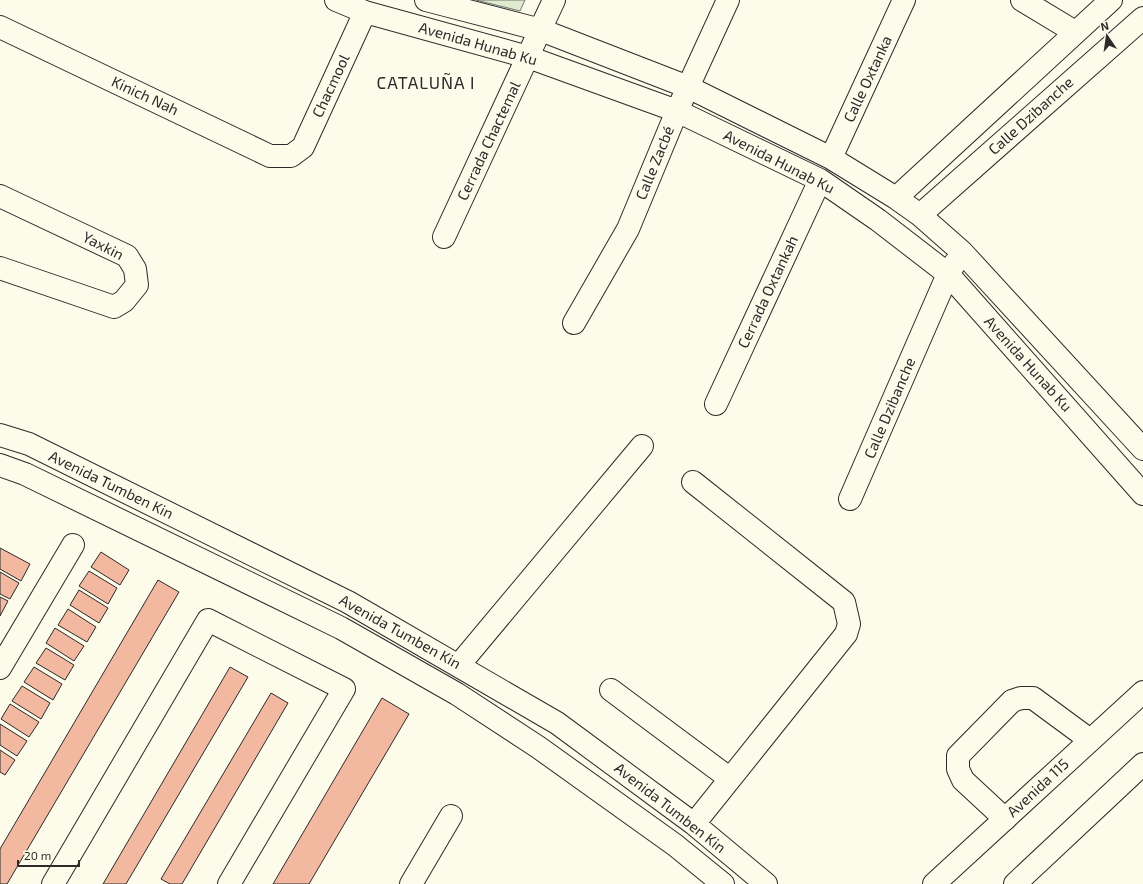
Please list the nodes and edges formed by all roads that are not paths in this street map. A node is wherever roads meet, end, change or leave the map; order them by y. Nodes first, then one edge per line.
1 (336, 0) edge
2 (426, 0) edge
3 (554, 0) edge
4 (728, 0) edge
5 (904, 0) edge
6 (1022, 0) edge
7 (1111, 0) edge
8 (365, 12) junction
9 (1143, 18) edge
10 (0, 27) edge
11 (541, 30) junction
12 (1075, 32) junction
13 (528, 57) junction
14 (688, 87) junction
15 (677, 111) junction
16 (291, 156) joint
17 (831, 158) junction
18 (820, 180) junction
19 (0, 196) edge
20 (896, 198) junction
21 (920, 215) junction
22 (444, 237) dead end
23 (962, 252) junction
24 (0, 268) edge
25 (948, 274) junction
26 (574, 322) dead end
27 (716, 404) dead end
28 (0, 435) edge
29 (642, 446) dead end
30 (1143, 448) edge
31 (0, 465) edge
32 (693, 482) dead end
33 (1143, 494) edge
34 (850, 500) dead end
35 (73, 544) dead end
36 (459, 664) junction
37 (0, 668) edge
38 (611, 690) dead end
39 (1143, 692) edge
40 (1090, 740) junction
41 (1143, 764) edge
42 (728, 778) junction
43 (451, 816) dead end
44 (1005, 818) junction
45 (694, 824) junction
46 (52, 884) edge
47 (229, 884) edge
48 (411, 884) edge
49 (723, 884) edge
50 (766, 884) edge
51 (934, 884) edge
52 (1015, 884) edge

1 - 8 street, Avenida Hunab Ku
2 - 11 street, Avenida Hunab Ku
3 - 11 street, Cerrada Chactemal
4 - 14 street, Calle Zacbé
5 - 17 street, Calle Oxtanka
6 - 12 street
7 - 12 street, Calle Dzibanche
8 - 13 street, Avenida Hunab Ku
8 - 16 street, Chacmool
9 - 21 street, Calle Dzibanche
10 - 16 street, Kinich Nah
11 - 13 street, Cerrada Chactemal
11 - 14 street, Avenida Hunab Ku
12 - 20 street, Calle Dzibanche
13 - 15 street, Avenida Hunab Ku
13 - 22 street, Cerrada Chactemal
14 - 15 street, Calle Zacbé
14 - 17 street, Avenida Hunab Ku
15 - 18 street, Avenida Hunab Ku
15 - 26 street, Calle Zacbé
17 - 20 street, Avenida Hunab Ku
18 - 25 street, Avenida Hunab Ku
18 - 27 street, Cerrada Oxtankah
19 - 24 street, Yaxkin
20 - 21 street, Avenida Hunab Ku
21 - 23 street, Avenida Hunab Ku
23 - 25 street, Calle Dzibanche
23 - 30 street, Avenida Hunab Ku
25 - 33 street, Avenida Hunab Ku
25 - 34 street, Calle Dzibanche
28 - 36 street, Avenida Tumben Kin
29 - 36 street
31 - 49 street, Avenida Tumben Kin
32 - 42 street
35 - 37 street
36 - 45 street, Avenida Tumben Kin
38 - 42 street
39 - 40 street, Avenida 115
40 - 44 street, Avenida 115
40 - 44 street
41 - 52 street
42 - 45 street
43 - 48 street
44 - 51 street, Avenida 115
45 - 50 street, Avenida Tumben Kin
46 - 47 street

